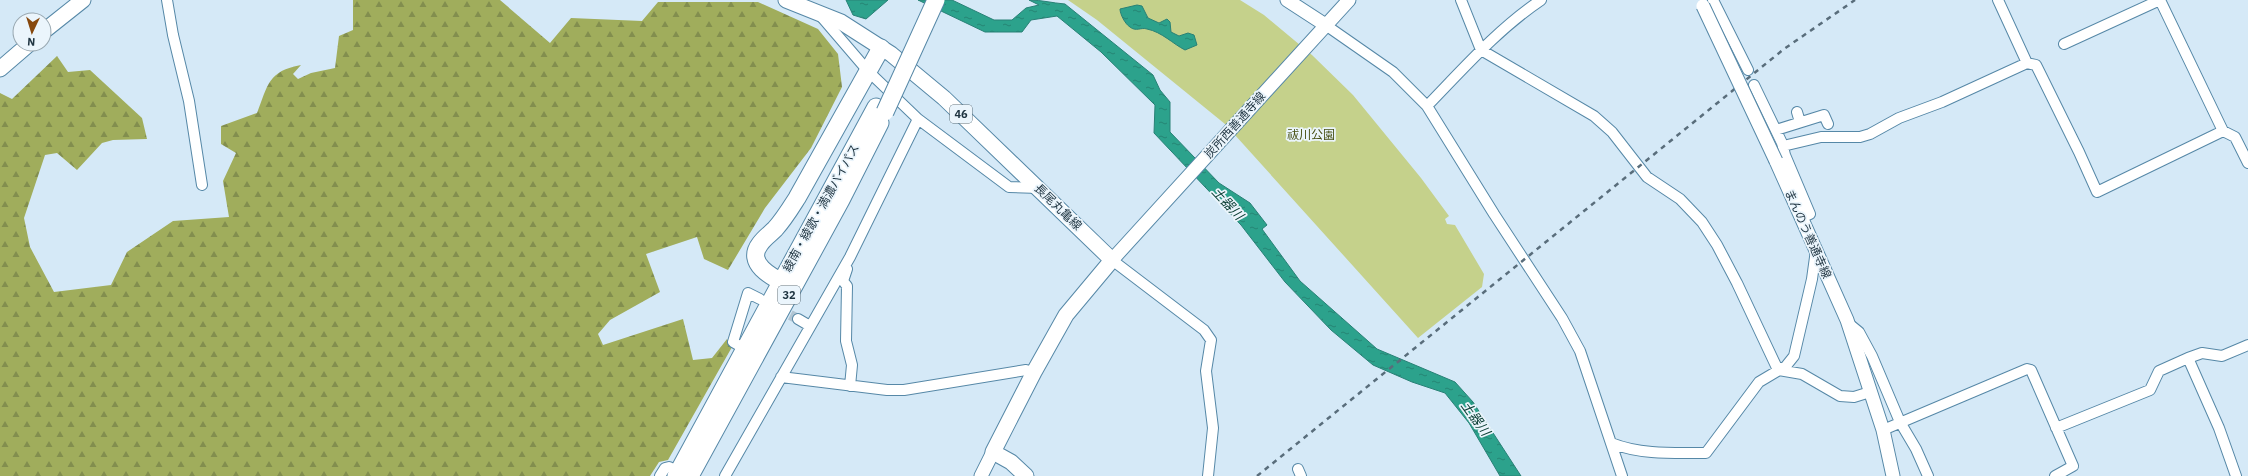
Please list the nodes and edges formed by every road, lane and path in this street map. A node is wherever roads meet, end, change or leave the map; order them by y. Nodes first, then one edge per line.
1 (83, 0) edge
2 (167, 0) edge
3 (786, 0) edge
4 (924, 0) edge
5 (936, 0) edge
6 (1287, 0) edge
7 (1349, 0) edge
8 (1461, 0) edge
9 (1541, 0) edge
10 (1998, 0) edge
11 (2160, 0) edge
12 (1705, 2) edge
13 (817, 12) junction
14 (52, 25) edge
15 (1327, 26) junction
16 (2064, 44) dead end
17 (881, 48) junction
18 (1481, 50) junction
19 (20, 52) edge
20 (2027, 63) junction
21 (0, 69) edge
22 (1748, 70) dead end
23 (868, 71) junction
24 (1754, 85) dead end
25 (1427, 106) junction
26 (880, 110) junction
27 (918, 119) junction
28 (1828, 124) dead end
29 (1776, 130) junction
30 (2223, 131) junction
31 (1783, 146) junction
32 (2248, 163) edge
33 (202, 185) dead end
34 (1039, 188) junction
35 (1801, 218) junction
36 (1816, 250) junction
37 (1117, 256) junction
38 (850, 257) junction
39 (787, 285) junction
40 (760, 298) dead end
41 (798, 319) tunnel mouth
42 (1848, 323) junction
43 (810, 326) junction
44 (2248, 345) edge
45 (745, 349) junction
46 (2188, 358) junction
47 (1778, 370) junction
48 (1034, 372) junction
49 (781, 377) junction
50 (850, 386) junction
51 (1870, 392) junction
52 (1900, 422) junction
53 (2056, 428) junction
54 (1883, 430) junction
55 (1611, 443) junction
56 (993, 452) junction
57 (683, 475) edge
58 (660, 476) edge
59 (725, 476) edge
60 (981, 476) edge
61 (1026, 476) edge
62 (1208, 476) edge
63 (1622, 476) edge
64 (1893, 476) edge
65 (1928, 476) edge
66 (2054, 476) edge
67 (2236, 476) edge

1 - 14 main road
2 - 33 street
3 - 13 main road, 長尾丸亀線 / 46
4 - 26 highway, 綾南・綾歌・満濃バイパス / 32
5 - 26 highway, 綾南・綾歌・満濃バイパス / 32, bridge
6 - 15 main road
7 - 15 main road, 炭所西善通寺線
8 - 18 street
9 - 18 street
10 - 20 street
11 - 16 street
11 - 30 street
12 - 22 street
12 - 35 main road, まんのう善通寺線, bridge
13 - 17 main road, 長尾丸亀線 / 46
13 - 23 street
15 - 25 street
15 - 37 main road, 炭所西善通寺線
17 - 23 highway
17 - 34 main road, 長尾丸亀線 / 46
18 - 25 street
18 - 47 street
19 - 21 main road
20 - 30 street
20 - 31 street
23 - 27 street
23 - 39 highway
24 - 29 street
25 - 55 street
26 - 39 highway, 綾南・綾歌・満濃バイパス / 32
27 - 34 street
27 - 38 street
28 - 29 street
29 - 31 street
30 - 32 street
31 - 35 street
34 - 37 main road, 長尾丸亀線 / 46
35 - 36 main road, まんのう善通寺線
36 - 42 main road, まんのう善通寺線
36 - 47 street
37 - 48 main road
37 - 62 street
38 - 43 street
38 - 50 street
39 - 45 highway, 綾南・綾歌・満濃バイパス / 32
39 - 57 highway, 綾南・綾歌・満濃バイパス / 32
40 - 45 street
41 - 43 street
42 - 51 main road, まんのう善通寺線
42 - 52 street
43 - 49 street
44 - 46 street
45 - 57 highway, 綾南・綾歌・満濃バイパス / 32
46 - 53 street
46 - 67 street
47 - 51 street
47 - 55 street
48 - 50 street
48 - 56 main road
49 - 50 street
49 - 59 street
51 - 54 main road, まんのう善通寺線
52 - 53 street
52 - 54 street
52 - 65 street
53 - 66 street
54 - 64 main road, まんのう善通寺線
55 - 63 street
56 - 60 main road
56 - 61 main road
57 - 58 street

